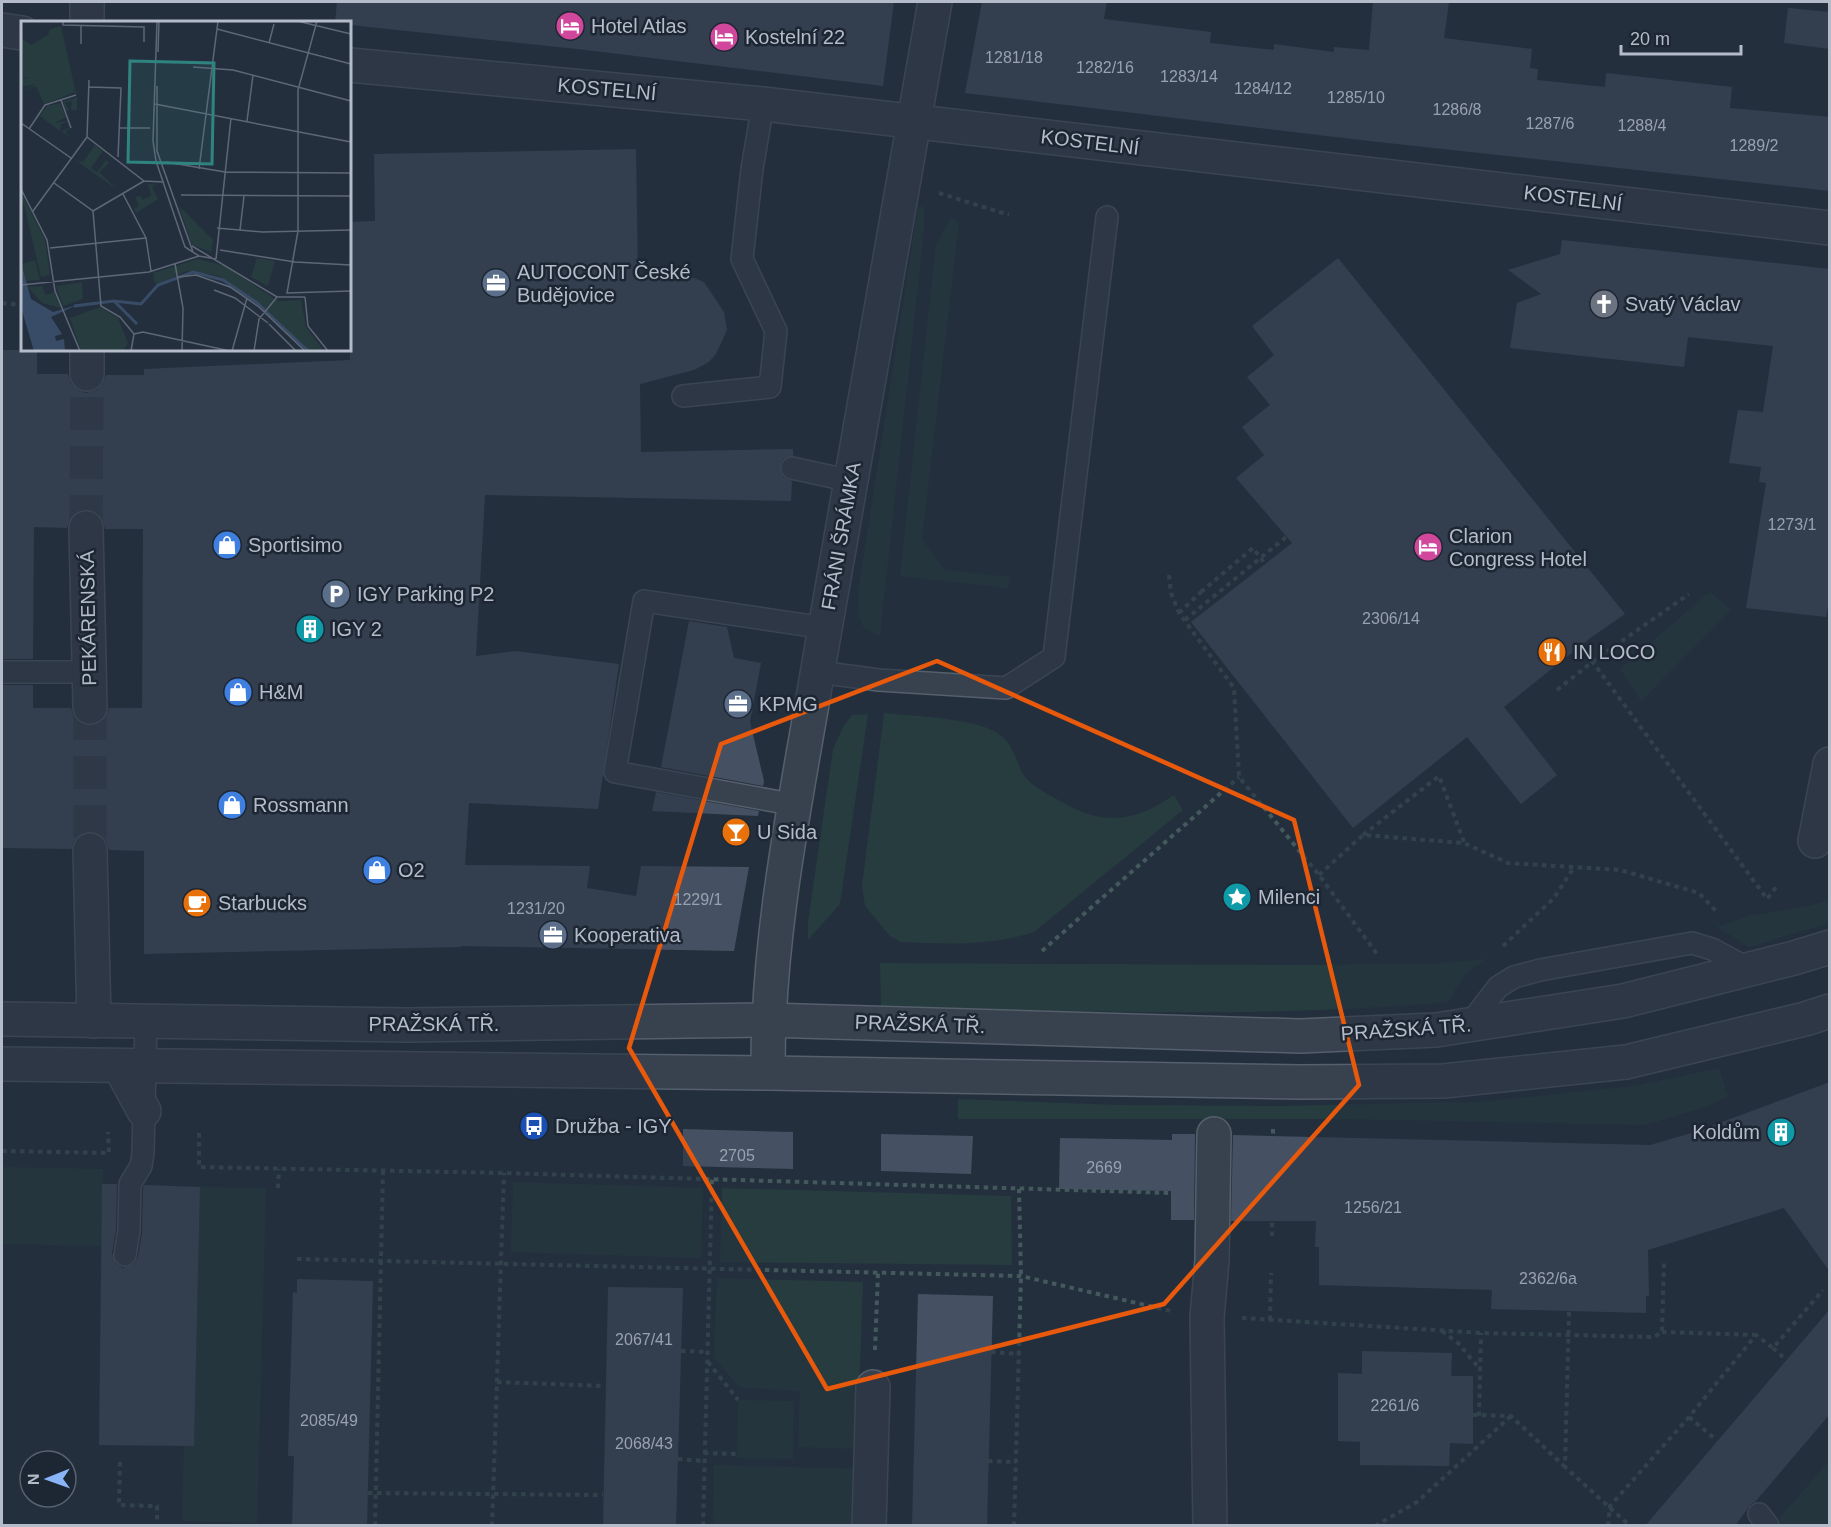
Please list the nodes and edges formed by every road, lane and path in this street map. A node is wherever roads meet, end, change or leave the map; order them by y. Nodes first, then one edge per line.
1 (87, 2) edge
2 (935, 2) edge
3 (87, 21) edge
4 (2, 30) edge
5 (21, 33) edge
6 (351, 65) edge
7 (763, 104) junction
8 (914, 121) junction
9 (929, 190) dead end
10 (1009, 215) dead end
11 (1107, 217) dead end
12 (1830, 228) edge
13 (2, 303) edge
14 (21, 305) edge
15 (683, 396) dead end
16 (792, 468) dead end
17 (851, 481) junction
18 (1288, 507) dead end
19 (86, 528) tunnel mouth
20 (1265, 564) dead end
21 (1169, 575) dead end
22 (1689, 594) dead end
23 (1179, 613) junction
24 (1185, 620) junction
25 (825, 628) junction
26 (1581, 646) dead end
27 (1592, 662) junction
28 (2, 672) edge
29 (89, 672) junction
30 (818, 672) junction
31 (1557, 690) dead end
32 (90, 707) tunnel mouth
33 (1830, 764) edge
34 (1239, 777) junction
35 (796, 805) junction
36 (1363, 836) junction
37 (1815, 841) dead end
38 (1464, 843) junction
39 (90, 850) tunnel mouth
40 (1574, 867) junction
41 (1319, 875) junction
42 (1777, 886) dead end
43 (1718, 913) dead end
44 (1830, 947) edge
45 (1501, 948) dead end
46 (1042, 951) dead end
47 (1377, 954) dead end
48 (1749, 969) junction
49 (1830, 1011) edge
50 (2, 1019) edge
51 (767, 1020) junction
52 (94, 1021) junction
53 (146, 1022) junction
54 (1469, 1025) junction
55 (2, 1064) edge
56 (120, 1067) junction
57 (768, 1073) junction
58 (144, 1111) joint
59 (1273, 1129) dead end
60 (108, 1132) dead end
61 (199, 1133) dead end
62 (1214, 1134) dead end
63 (1274, 1136) dead end
64 (2, 1151) edge
65 (279, 1169) junction
66 (383, 1171) junction
67 (504, 1173) junction
68 (712, 1179) junction
69 (278, 1188) dead end
70 (1019, 1189) junction
71 (1171, 1193) dead end
72 (1272, 1222) dead end
73 (1272, 1236) dead end
74 (125, 1255) dead end
75 (297, 1258) dead end
76 (381, 1260) junction
77 (501, 1262) junction
78 (1664, 1262) dead end
79 (710, 1269) junction
80 (878, 1273) junction
81 (1271, 1273) dead end
82 (1021, 1276) junction
83 (1823, 1290) dead end
84 (1172, 1311) dead end
85 (1569, 1312) dead end
86 (1233, 1318) dead end
87 (1270, 1320) junction
88 (1442, 1331) junction
89 (1662, 1332) junction
90 (1481, 1333) junction
91 (1569, 1335) junction
92 (1756, 1335) junction
93 (1773, 1348) junction
94 (681, 1351) dead end
95 (707, 1352) junction
96 (991, 1353) dead end
97 (1019, 1354) junction
98 (1783, 1357) dead end
99 (708, 1362) junction
100 (1480, 1368) junction
101 (497, 1382) junction
102 (605, 1386) dead end
103 (873, 1387) joint
104 (738, 1400) dead end
105 (1473, 1416) dead end
106 (1479, 1416) junction
107 (1511, 1416) junction
108 (1689, 1417) junction
109 (1714, 1438) dead end
110 (704, 1454) junction
111 (737, 1454) dead end
112 (678, 1459) dead end
113 (705, 1461) junction
114 (988, 1461) dead end
115 (120, 1462) dead end
116 (1016, 1462) junction
117 (1565, 1467) junction
118 (375, 1492) junction
119 (368, 1493) dead end
120 (493, 1494) junction
121 (603, 1495) dead end
122 (1610, 1506) junction
123 (157, 1526) edge
124 (375, 1526) edge
125 (492, 1526) edge
126 (703, 1526) edge
127 (869, 1526) edge
128 (1014, 1526) edge
129 (1210, 1526) edge
130 (1375, 1526) edge
131 (1608, 1526) edge
132 (1630, 1526) edge

1 - 3 street
2 - 8 street, FRÁNI ŠRÁMKA
4 - 5 street
6 - 7 street, KOSTELNÍ
7 - 8 street, KOSTELNÍ
7 - 15 lane
8 - 12 street, KOSTELNÍ
8 - 17 street, FRÁNI ŠRÁMKA
9 - 10 path
11 - 30 lane
13 - 14 path
16 - 17 lane
17 - 25 street, FRÁNI ŠRÁMKA
18 - 24 path
19 - 29 street, PEKÁRENSKÁ
20 - 23 path, bridge
21 - 23 path
22 - 27 path
23 - 24 path
24 - 34 path
25 - 30 street, FRÁNI ŠRÁMKA
25 - 35 lane
26 - 27 path
27 - 31 path
27 - 42 path
28 - 29 lane
29 - 32 street, PEKÁRENSKÁ
30 - 35 street, FRÁNI ŠRÁMKA
33 - 37 street
34 - 41 path
34 - 46 path
35 - 51 street, FRÁNI ŠRÁMKA
36 - 38 path
36 - 38 path
36 - 41 path
38 - 40 path
39 - 52 street
40 - 43 path
40 - 45 path
41 - 47 path
44 - 48 street, PRAŽSKÁ TŘ.
48 - 54 street, PRAŽSKÁ TŘ.
48 - 54 lane
49 - 57 street
50 - 52 street, PRAŽSKÁ TŘ.
51 - 53 street, PRAŽSKÁ TŘ.
51 - 54 street, PRAŽSKÁ TŘ.
51 - 57 street, FRÁNI ŠRÁMKA
52 - 53 street, PRAŽSKÁ TŘ.
52 - 56 street
53 - 56 lane
55 - 56 street
56 - 57 street
56 - 58 street
58 - 74 lane
59 - 63 path
60 - 64 path
61 - 65 path
62 - 129 street
65 - 66 path
65 - 69 path
66 - 67 path
66 - 76 path
67 - 68 path
67 - 77 path
68 - 70 path
68 - 79 path
70 - 71 path
70 - 82 path
72 - 73 path
75 - 76 path
76 - 77 path
76 - 118 path
77 - 79 path
77 - 101 path
78 - 89 path
79 - 80 path
79 - 95 path
80 - 82 path
80 - 103 path
81 - 87 path
82 - 84 path
82 - 97 path
83 - 93 path
85 - 91 path
86 - 87 path
87 - 88 path
88 - 90 path
88 - 100 path
89 - 91 path
89 - 92 path
90 - 91 path
90 - 100 path
91 - 117 path
92 - 93 path
92 - 108 path
93 - 98 path
94 - 95 path
95 - 99 path
96 - 97 path
97 - 116 path
99 - 104 path
99 - 110 path
100 - 106 path
101 - 102 path
101 - 120 path
103 - 127 street
105 - 106 path
106 - 107 path
107 - 117 path
107 - 130 path
108 - 109 path
108 - 122 path
110 - 111 path
110 - 113 path
112 - 113 path
113 - 126 path
114 - 116 path
115 - 123 path
116 - 128 path
117 - 122 path
118 - 119 path
118 - 120 path
118 - 124 path
120 - 121 path
120 - 125 path
122 - 131 path
122 - 132 path

